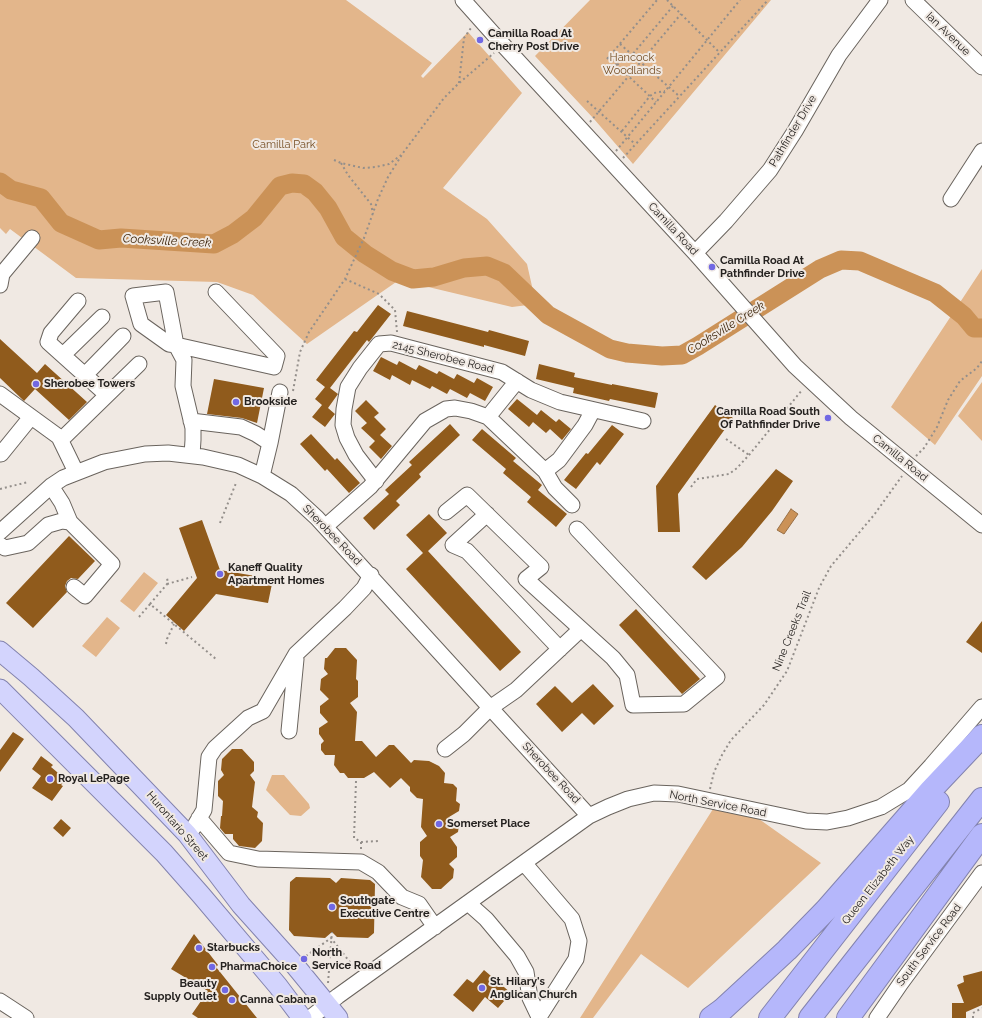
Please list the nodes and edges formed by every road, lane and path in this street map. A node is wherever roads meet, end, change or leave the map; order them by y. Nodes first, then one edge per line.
1 (464, 0) edge
2 (658, 0) edge
3 (667, 0) edge
4 (740, 0) edge
5 (768, 0) edge
6 (880, 0) edge
7 (914, 0) edge
8 (673, 6) junction
9 (681, 14) junction
10 (479, 18) junction
11 (706, 40) junction
12 (620, 44) junction
13 (506, 47) junction
14 (719, 52) junction
15 (632, 55) junction
16 (640, 63) junction
17 (617, 65) junction
18 (982, 67) edge
19 (629, 77) junction
20 (458, 84) junction
21 (668, 87) junction
22 (666, 90) junction
23 (650, 96) junction
24 (679, 96) junction
25 (587, 101) dead end
26 (656, 102) junction
27 (598, 112) junction
28 (582, 130) junction
29 (622, 131) junction
30 (628, 137) junction
31 (635, 144) junction
32 (982, 151) edge
33 (403, 153) junction
34 (334, 160) dead end
35 (341, 163) junction
36 (612, 163) junction
37 (951, 199) dead end
38 (373, 215) junction
39 (32, 238) dead end
40 (695, 253) junction
41 (1, 277) edge
42 (345, 279) junction
43 (216, 292) dead end
44 (78, 301) dead end
45 (102, 317) dead end
46 (123, 336) dead end
47 (398, 345) junction
48 (63, 355) junction
49 (982, 360) edge
50 (139, 364) dead end
51 (85, 375) junction
52 (517, 381) junction
53 (802, 390) dead end
54 (287, 391) joint
55 (0, 394) edge
56 (107, 395) junction
57 (593, 410) junction
58 (31, 416) junction
59 (488, 417) junction
60 (191, 421) junction
61 (643, 421) dead end
62 (726, 438) dead end
63 (60, 440) junction
64 (270, 443) junction
65 (0, 453) edge
66 (192, 455) junction
67 (749, 455) junction
68 (915, 458) dead end
69 (545, 471) junction
70 (76, 472) junction
71 (904, 473) dead end
72 (262, 476) junction
73 (376, 481) junction
74 (28, 482) dead end
75 (236, 483) dead end
76 (52, 486) junction
77 (691, 487) dead end
78 (0, 489) edge
79 (572, 505) dead end
80 (446, 512) dead end
81 (487, 514) junction
82 (70, 522) junction
83 (220, 523) dead end
84 (982, 525) edge
85 (326, 526) junction
86 (577, 529) dead end
87 (0, 532) edge
88 (0, 545) edge
89 (371, 575) junction
90 (192, 577) dead end
91 (167, 578) dead end
92 (166, 585) junction
93 (74, 587) dead end
94 (150, 604) junction
95 (139, 617) dead end
96 (174, 624) junction
97 (581, 629) junction
98 (166, 644) dead end
99 (560, 649) junction
100 (0, 651) edge
101 (296, 654) junction
102 (216, 660) dead end
103 (1, 693) edge
104 (982, 707) edge
105 (490, 708) junction
106 (289, 732) dead end
107 (982, 736) edge
108 (982, 741) edge
109 (445, 749) dead end
110 (356, 781) dead end
111 (982, 799) edge
112 (708, 800) junction
113 (589, 816) junction
114 (199, 818) junction
115 (187, 834) junction
116 (982, 835) edge
117 (379, 841) dead end
118 (524, 862) junction
119 (982, 873) edge
120 (468, 903) junction
121 (435, 927) junction
122 (332, 932) dead end
123 (331, 938) junction
124 (293, 963) junction
125 (353, 966) dead end
126 (328, 984) dead end
127 (0, 1001) edge
128 (982, 1008) edge
129 (332, 1011) edge
130 (26, 1018) edge
131 (302, 1018) edge
132 (310, 1018) edge
133 (711, 1018) edge
134 (770, 1018) edge
135 (810, 1018) edge
136 (848, 1018) edge
137 (878, 1018) edge
138 (973, 1018) edge

1 - 10 street, Camilla Road
2 - 12 path
3 - 8 path
4 - 11 path
5 - 14 path
6 - 40 street, Pathfinder Drive
7 - 18 street, Ian Avenue
8 - 9 path
8 - 15 path
9 - 11 path
9 - 16 path
10 - 13 street, Camilla Road
10 - 20 path
11 - 14 path
11 - 21 path
12 - 15 path
12 - 17 path
13 - 20 path
13 - 28 street, Camilla Road
14 - 24 path
15 - 16 path
15 - 17 path
16 - 19 path
16 - 21 path
17 - 19 path
19 - 23 path
19 - 27 path
20 - 33 path
21 - 22 path
21 - 24 path
22 - 23 path
22 - 26 path
23 - 26 path
23 - 29 path
24 - 31 path
25 - 27 path
26 - 30 path
27 - 28 path
27 - 29 path
28 - 36 street, Camilla Road
29 - 30 path
30 - 31 path
30 - 36 path
31 - 36 path
32 - 37 street
33 - 35 path
33 - 38 path
34 - 35 path
35 - 38 path
36 - 40 street, Camilla Road
38 - 42 path
39 - 41 street
40 - 84 street, Camilla Road
42 - 47 path
42 - 54 path
43 - 60 street
44 - 48 street
45 - 48 street
46 - 51 street
47 - 52 street, 2145 Sherobee Road
47 - 73 street, 2145 Sherobee Road
48 - 51 street
49 - 68 path
50 - 56 street
51 - 56 street
52 - 57 street, 2145 Sherobee Road
52 - 59 street
53 - 67 path
54 - 64 street
55 - 58 street
56 - 63 street
57 - 61 street, 2145 Sherobee Road
57 - 69 street
58 - 63 street
58 - 65 street
59 - 69 street
59 - 73 street
60 - 64 street
60 - 66 street
62 - 67 path
63 - 70 street
64 - 72 street
66 - 70 street, Sherobee Road
66 - 72 street, Sherobee Road
67 - 77 path
69 - 79 street
70 - 76 street, Sherobee Road
71 - 112 path, Nine Creeks Trail
72 - 85 street, Sherobee Road
73 - 85 street
74 - 78 path
75 - 83 path
76 - 82 street
76 - 87 street, Sherobee Road
80 - 81 street
81 - 97 street
81 - 99 street
82 - 88 street
82 - 93 street
85 - 89 street, Sherobee Road
86 - 97 street
89 - 101 street
89 - 105 street, Sherobee Road
90 - 92 path
91 - 92 path
92 - 94 path
94 - 95 path
94 - 96 path
96 - 98 path
96 - 102 path
97 - 99 street
99 - 105 street
100 - 115 main road, Hurontario Street
101 - 106 street
101 - 114 street
103 - 131 main road
104 - 112 street, North Service Road
105 - 109 street
105 - 113 street, Sherobee Road
107 - 133 highway
108 - 134 highway, Queen Elizabeth Way
110 - 117 path
111 - 135 highway
112 - 113 street, North Service Road
113 - 118 street, North Service Road
114 - 115 street
114 - 121 street
115 - 124 main road, Hurontario Street
116 - 136 highway
118 - 120 street, North Service Road
118 - 120 street
119 - 137 street, South Service Road
120 - 121 street, North Service Road
121 - 129 street, North Service Road
122 - 123 path
123 - 124 path
123 - 125 path
123 - 126 path
124 - 129 main road, Hurontario Street
127 - 130 street
128 - 138 path
129 - 132 street, North Service Road

